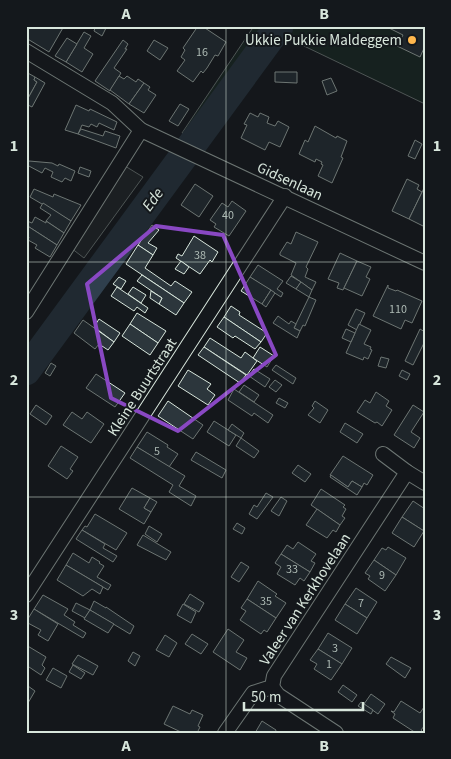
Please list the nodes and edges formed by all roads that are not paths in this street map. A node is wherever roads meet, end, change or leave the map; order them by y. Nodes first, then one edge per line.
1 (26, 51) edge
2 (142, 130) junction
3 (285, 196) junction
4 (425, 263) edge
5 (26, 312) edge
6 (383, 454) dead end
7 (406, 472) junction
8 (425, 483) edge
9 (26, 595) edge
10 (272, 687) junction
11 (225, 733) edge
12 (336, 733) edge

1 - 2 street, Gidsenlaan
2 - 3 street, Gidsenlaan
2 - 5 street
3 - 4 street, Gidsenlaan
3 - 9 street, Kleine Buurtstraat
6 - 7 street
7 - 8 street
7 - 10 street, Valeer van Kerkhovelaan
10 - 11 street, Valeer van Kerkhovelaan
10 - 12 street

